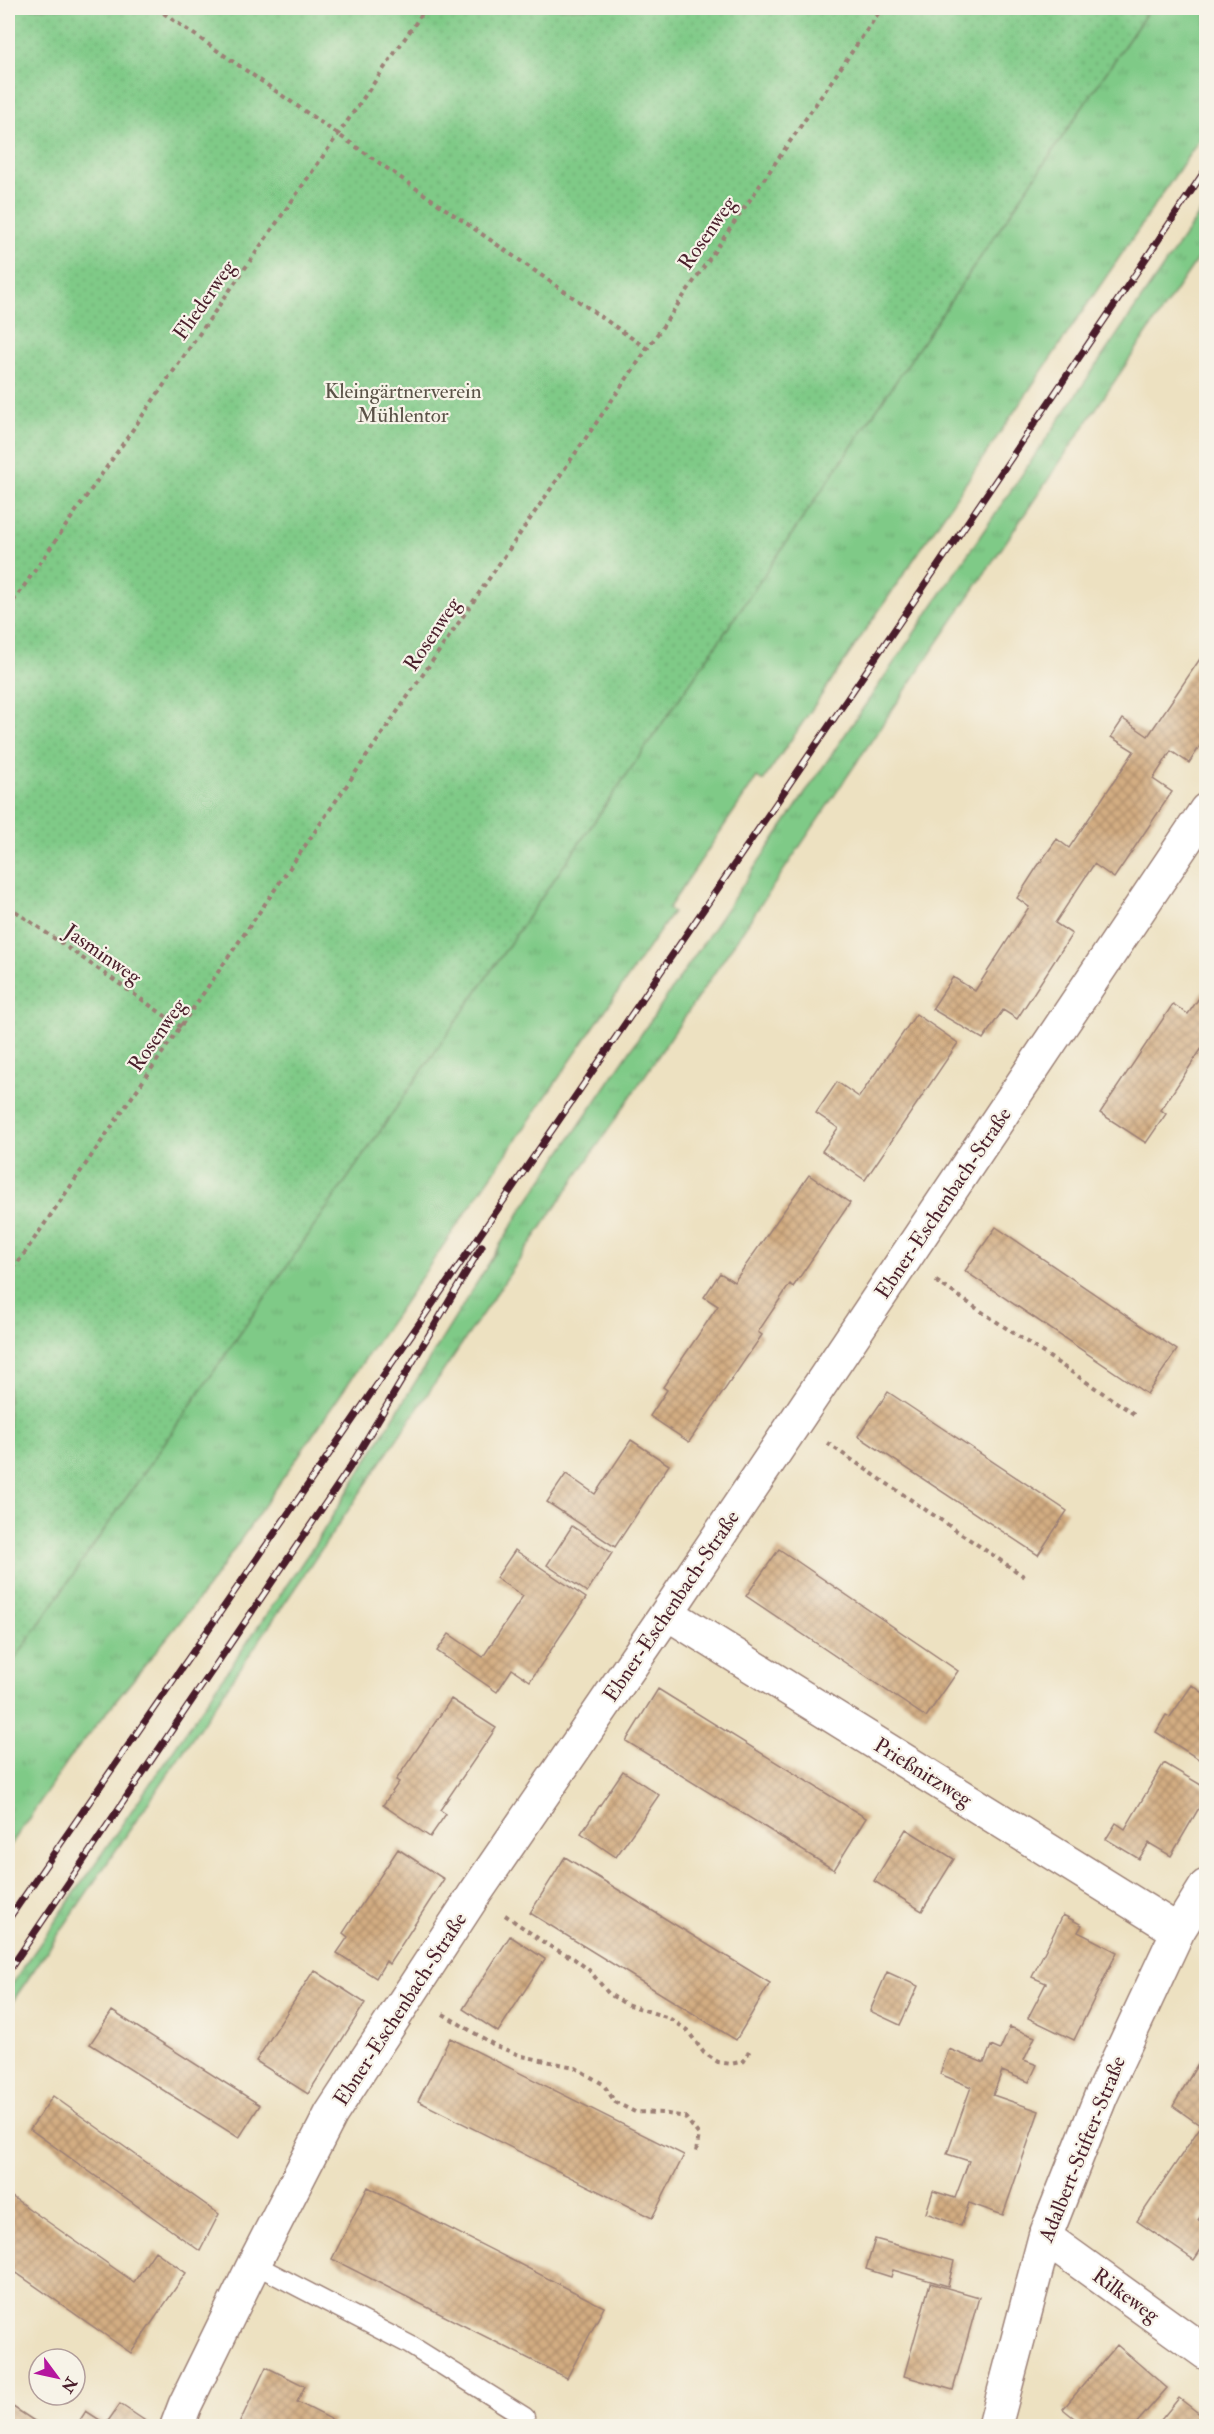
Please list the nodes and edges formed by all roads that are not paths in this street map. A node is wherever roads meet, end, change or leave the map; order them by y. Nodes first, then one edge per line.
1 (1206, 810) edge
2 (667, 1613) junction
3 (1206, 1886) edge
4 (1178, 1930) junction
5 (1045, 2237) junction
6 (254, 2264) junction
7 (1206, 2353) edge
8 (525, 2417) dead end
9 (177, 2427) edge
10 (995, 2427) edge

1 - 2 street, Ebner-Eschenbach-Straße
2 - 4 street, Prießnitzweg
2 - 6 street, Ebner-Eschenbach-Straße
3 - 4 street, Adalbert-Stifter-Straße
4 - 5 street, Adalbert-Stifter-Straße
5 - 7 street, Rilkeweg
5 - 10 street, Adalbert-Stifter-Straße
6 - 8 lane
6 - 9 street, Ebner-Eschenbach-Straße

